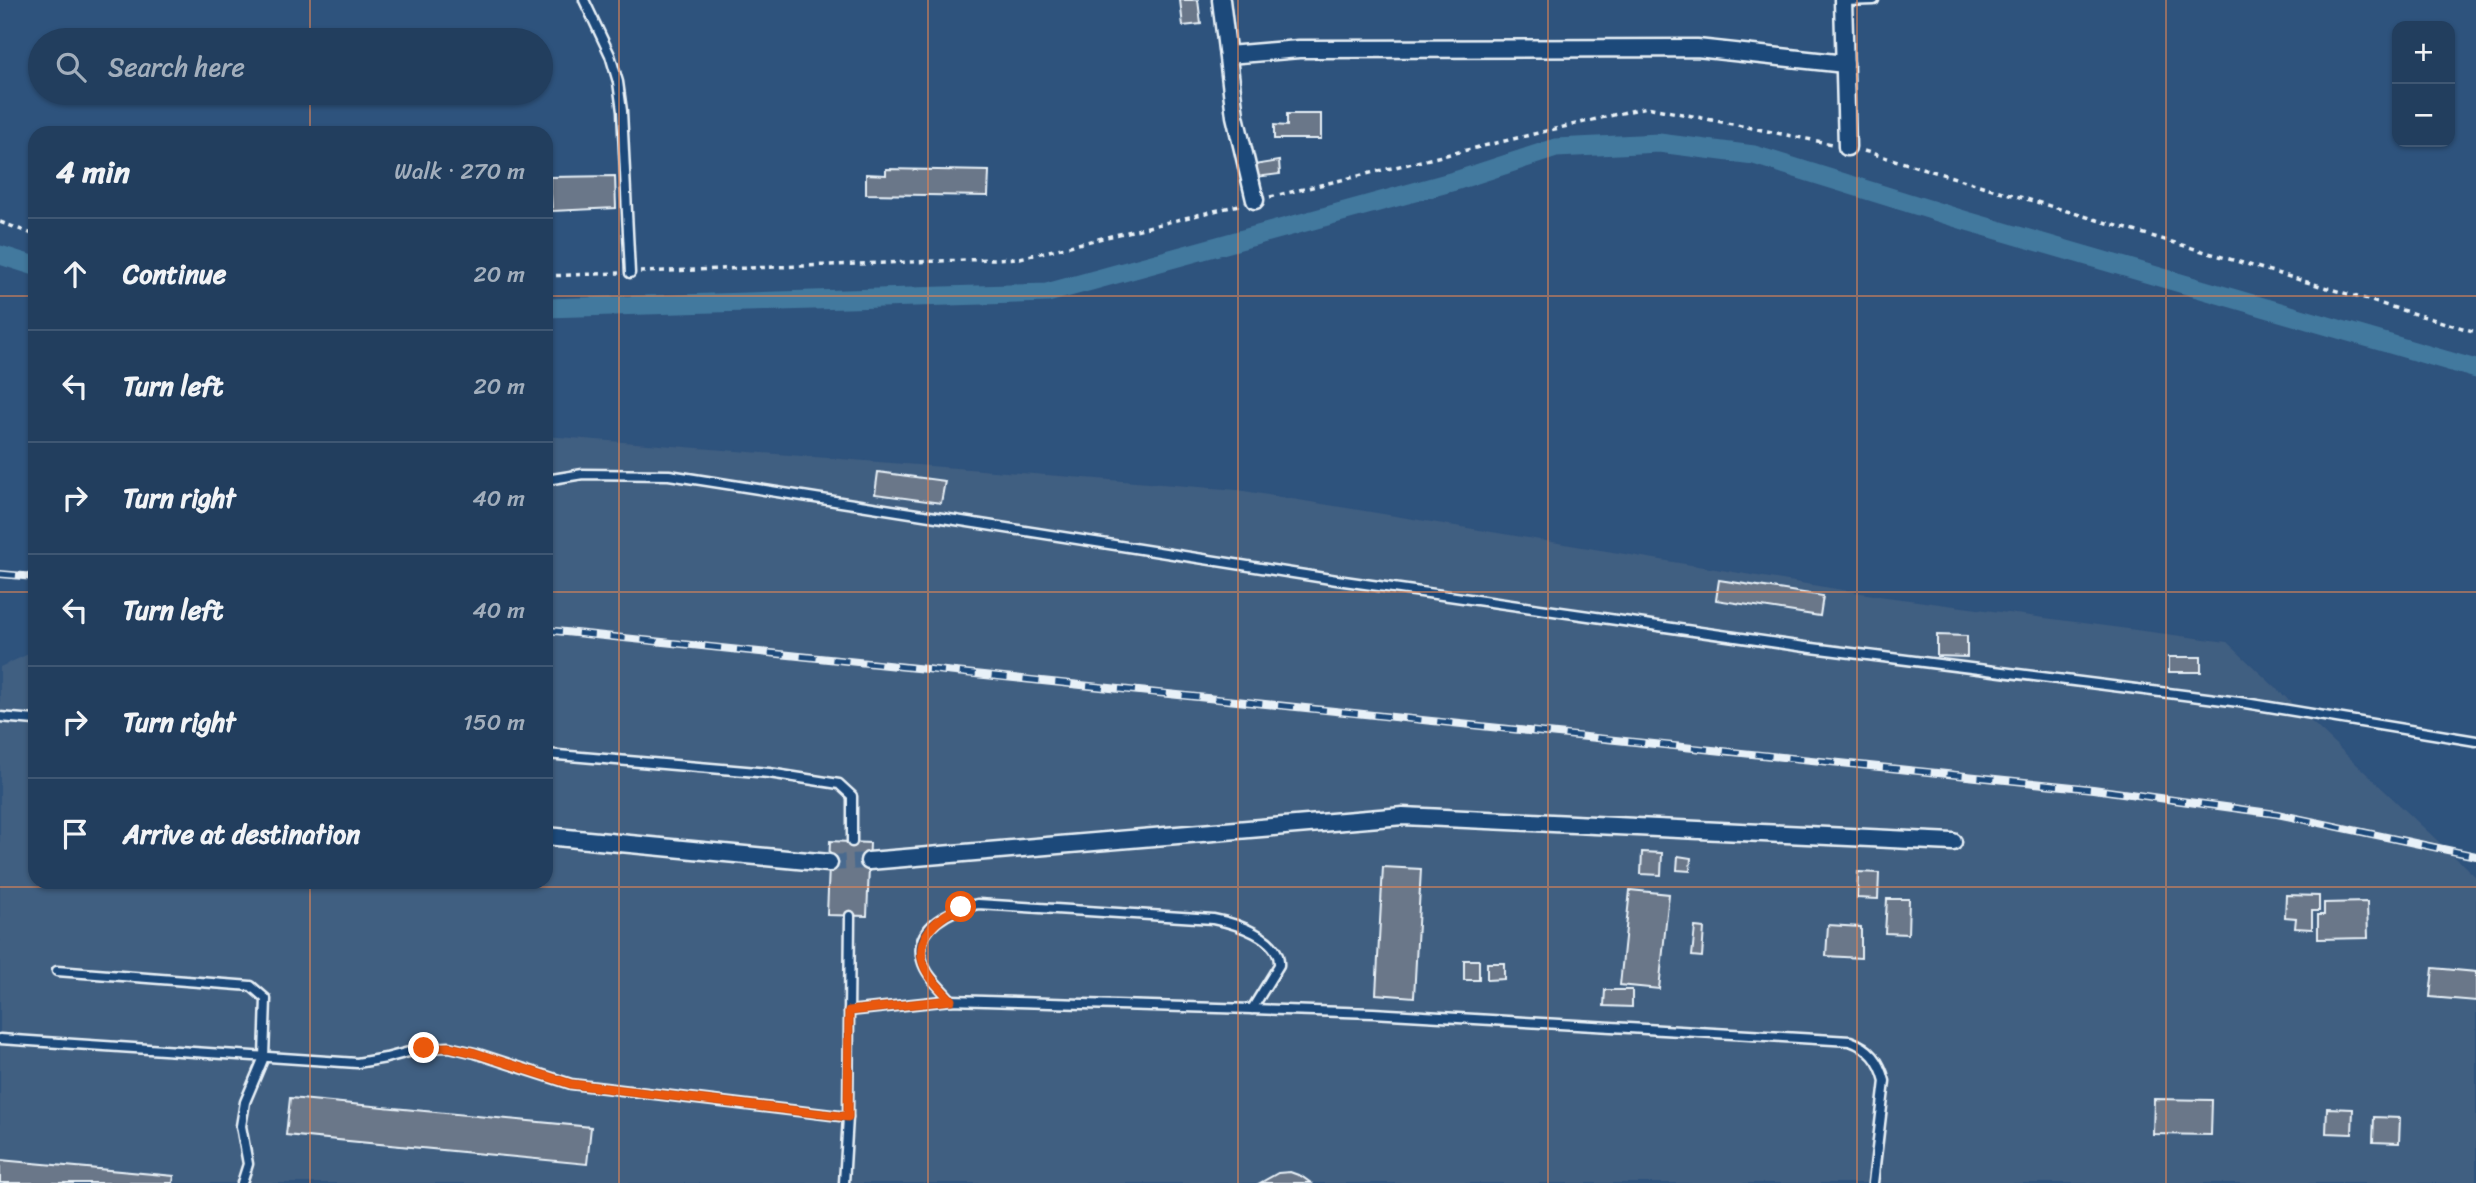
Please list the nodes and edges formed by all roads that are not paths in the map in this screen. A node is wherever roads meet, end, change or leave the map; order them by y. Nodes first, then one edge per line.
1 (584, 0) edge
2 (1221, 0) edge
3 (1874, 0) edge
4 (1843, 1) edge
5 (1228, 55) junction
6 (1845, 64) junction
7 (1847, 147) road end
8 (1255, 201) road end
9 (630, 273) road end
10 (553, 479) edge
11 (0, 717) edge
12 (28, 719) edge
13 (2476, 741) edge
14 (553, 755) edge
15 (553, 837) edge
16 (852, 842) dead end
17 (1953, 842) dead end
18 (869, 861) tunnel mouth
19 (829, 863) tunnel mouth
20 (850, 916) dead end
21 (57, 971) dead end
22 (951, 1000) junction
23 (1252, 1009) junction
24 (849, 1011) junction
25 (0, 1039) edge
26 (264, 1057) junction
27 (848, 1117) junction
28 (242, 1183) edge
29 (844, 1183) edge
30 (1873, 1183) edge

1 - 9 lane
2 - 5 street
3 - 4 lane
4 - 6 street
5 - 6 street
5 - 8 street
6 - 7 street
10 - 13 lane
11 - 12 lane
14 - 16 lane
15 - 19 street
17 - 18 street
20 - 24 lane
21 - 26 lane
22 - 23 lane
22 - 23 lane
22 - 24 lane
23 - 30 lane
24 - 27 lane
25 - 26 lane
26 - 27 lane
26 - 28 lane
27 - 29 lane

